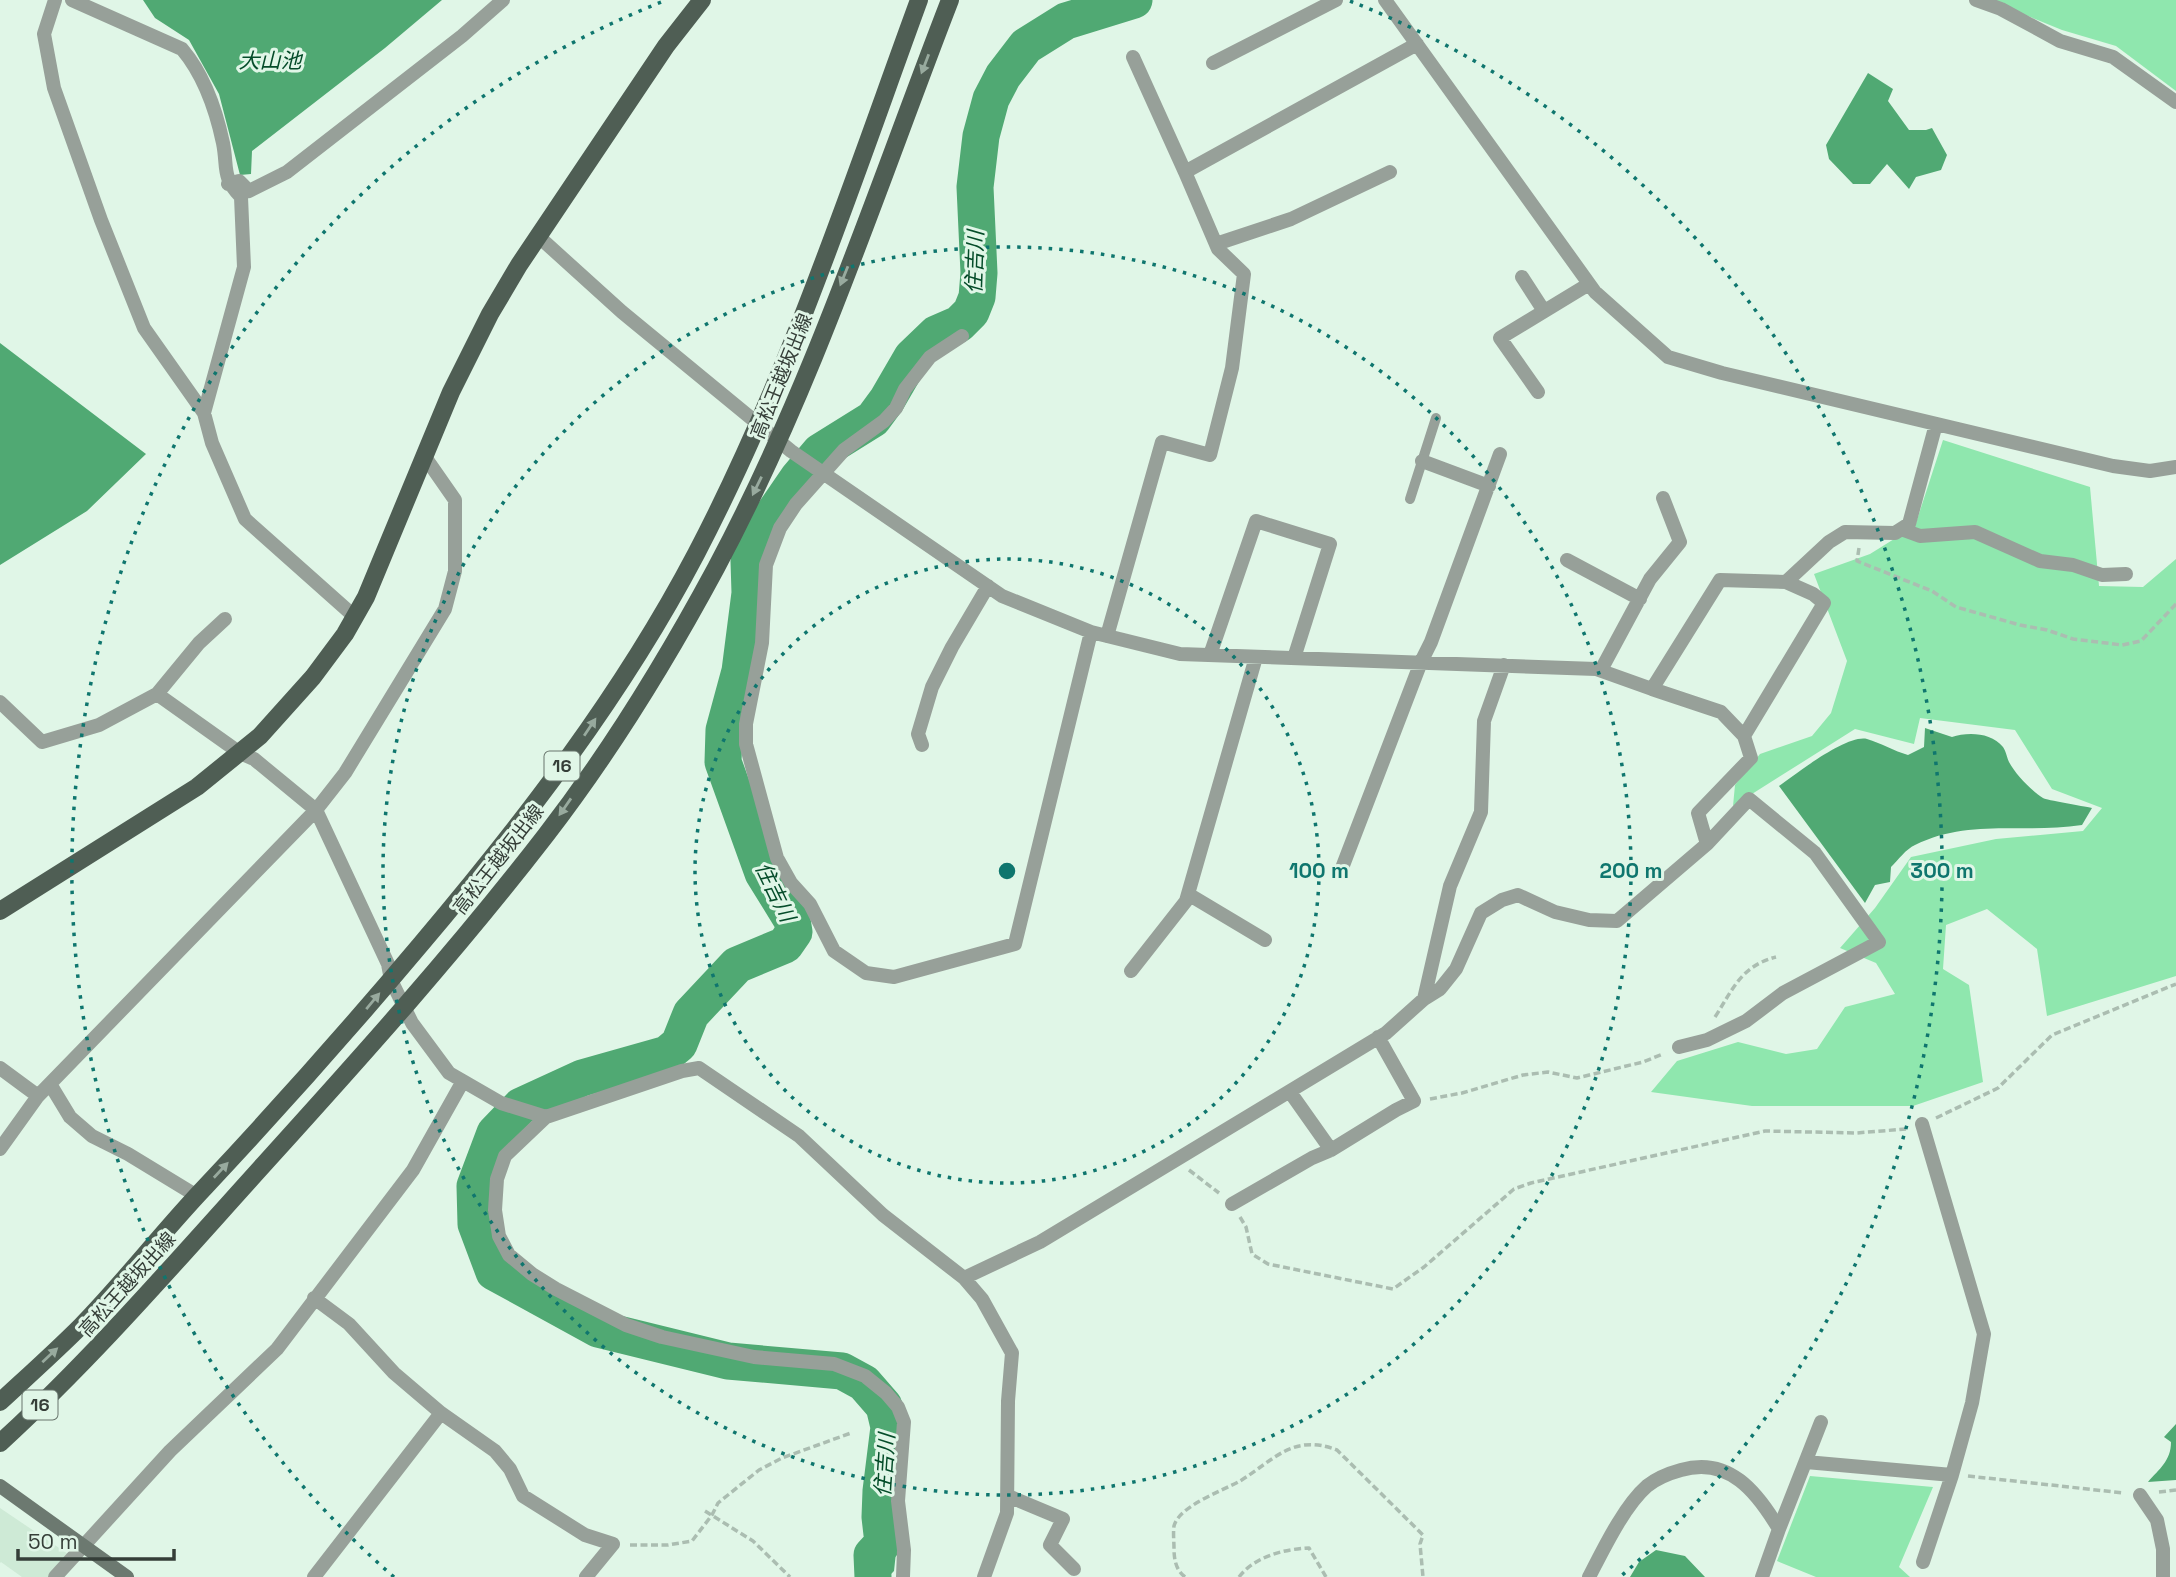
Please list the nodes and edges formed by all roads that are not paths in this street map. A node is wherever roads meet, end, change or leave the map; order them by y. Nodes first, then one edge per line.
1 (55, 0) edge
2 (72, 0) edge
3 (503, 0) edge
4 (702, 0) edge
5 (919, 0) edge
6 (950, 0) edge
7 (1336, 0) edge
8 (1385, 0) edge
9 (1976, 0) edge
10 (1417, 44) junction
11 (1133, 57) dead end
12 (1213, 63) dead end
13 (2176, 102) edge
14 (1185, 172) junction
15 (1390, 172) dead end
16 (228, 184) junction
17 (538, 236) junction
18 (1216, 244) junction
19 (1522, 277) dead end
20 (1589, 284) junction
21 (1544, 312) junction
22 (962, 336) dead end
23 (1538, 392) dead end
24 (204, 413) junction
25 (1437, 418) dead end
26 (758, 422) junction
27 (1937, 424) junction
28 (778, 440) junction
29 (1500, 454) dead end
30 (425, 457) junction
31 (1422, 461) junction
32 (2176, 467) edge
33 (820, 470) junction
34 (1489, 486) junction
35 (1662, 498) dead end
36 (1410, 499) dead end
37 (1901, 529) junction
38 (1567, 560) dead end
39 (2126, 574) dead end
40 (1786, 582) junction
41 (988, 586) junction
42 (1640, 599) junction
43 (355, 617) junction
44 (225, 619) dead end
45 (1091, 632) junction
46 (1107, 636) junction
47 (1210, 655) junction
48 (1256, 657) junction
49 (1294, 658) junction
50 (1421, 662) junction
51 (1504, 665) junction
52 (1601, 670) junction
53 (1652, 689) junction
54 (158, 694) junction
55 (0, 702) edge
56 (1744, 736) junction
57 (922, 745) dead end
58 (240, 753) junction
59 (316, 810) junction
60 (1707, 845) junction
61 (1342, 867) dead end
62 (1188, 894) junction
63 (0, 911) edge
64 (1265, 940) dead end
65 (1130, 971) dead end
66 (391, 980) junction
67 (1424, 999) junction
68 (404, 1007) junction
69 (1378, 1037) junction
70 (1679, 1047) road end
71 (0, 1068) edge
72 (463, 1081) junction
73 (50, 1084) junction
74 (1290, 1092) junction
75 (38, 1096) junction
76 (546, 1117) junction
77 (1922, 1124) road end
78 (0, 1149) edge
79 (1331, 1150) junction
80 (197, 1196) junction
81 (1232, 1203) road end
82 (964, 1278) junction
83 (314, 1298) junction
84 (0, 1402) edge
85 (440, 1413) junction
86 (1821, 1422) dead end
87 (0, 1443) edge
88 (1806, 1462) junction
89 (1952, 1475) junction
90 (0, 1486) edge
91 (2140, 1495) road end
92 (1008, 1496) junction
93 (1779, 1528) junction
94 (83, 1545) junction
95 (1923, 1562) dead end
96 (1074, 1569) dead end
97 (55, 1577) edge
98 (127, 1577) edge
99 (314, 1577) edge
100 (586, 1577) edge
101 (903, 1577) edge
102 (984, 1577) edge
103 (1589, 1577) edge
104 (1762, 1577) edge
105 (2163, 1577) edge

1 - 24 street
2 - 16 street
3 - 16 street
4 - 17 main road
5 - 26 main road, 高松王越坂出線 / 16
6 -> 28 main road, 高松王越坂出線 / 16
7 - 12 street
8 - 10 street
9 - 13 street
10 - 14 street
10 - 20 street
11 - 14 street
14 - 18 street
15 - 18 street
16 - 24 street
17 - 26 street
17 - 30 main road
18 - 46 street
19 - 21 street
20 - 21 street
20 - 27 street
21 - 23 street
22 - 33 street
24 - 43 street
25 - 31 lane
26 - 28 street
66 -> 26 main road, 高松王越坂出線 / 16
27 - 32 street
27 - 37 street
28 - 33 street
28 -> 68 main road, 高松王越坂出線 / 16
29 - 34 street
30 - 43 main road
30 - 59 street
31 - 34 street
31 - 36 lane
33 - 41 street
33 - 45 street
34 - 50 street
35 - 42 street
37 - 39 street
37 - 40 street
38 - 42 street
40 - 53 street
40 - 56 street
41 - 45 street
41 - 57 street
42 - 52 street
43 - 58 main road
44 - 54 street
45 - 46 street
46 - 47 street
47 - 48 street
47 - 49 street
48 - 49 street
48 - 62 street
49 - 50 street
50 - 51 street
50 - 61 street
51 - 52 street
51 - 67 street
52 - 53 street
53 - 56 street
54 - 55 street
54 - 58 street
56 - 60 street
58 - 59 street
58 - 63 main road
59 - 66 street
59 - 73 street
60 - 67 street
60 - 70 street
62 - 64 street
62 - 65 street
66 - 68 street
80 -> 66 main road, 高松王越坂出線 / 16
67 - 69 street
68 - 72 street
68 - 87 main road, 高松王越坂出線 / 16
69 - 74 street
69 - 79 street
71 - 75 street
72 - 76 street
72 - 83 street
73 - 75 street
73 - 80 street
74 - 79 street
74 - 82 street
75 - 78 street
76 - 82 street
76 - 101 street
77 - 89 street
79 - 81 street
84 -> 80 main road, 高松王越坂出線 / 16
82 - 92 street
83 - 85 street
83 - 94 street
85 - 99 street
85 - 100 street
86 - 88 street
88 - 89 street
88 - 93 street
89 - 95 street
90 - 94 street
91 - 105 street
92 - 96 street
92 - 102 street
93 - 103 street
93 - 104 street
94 - 97 street
94 - 98 street

